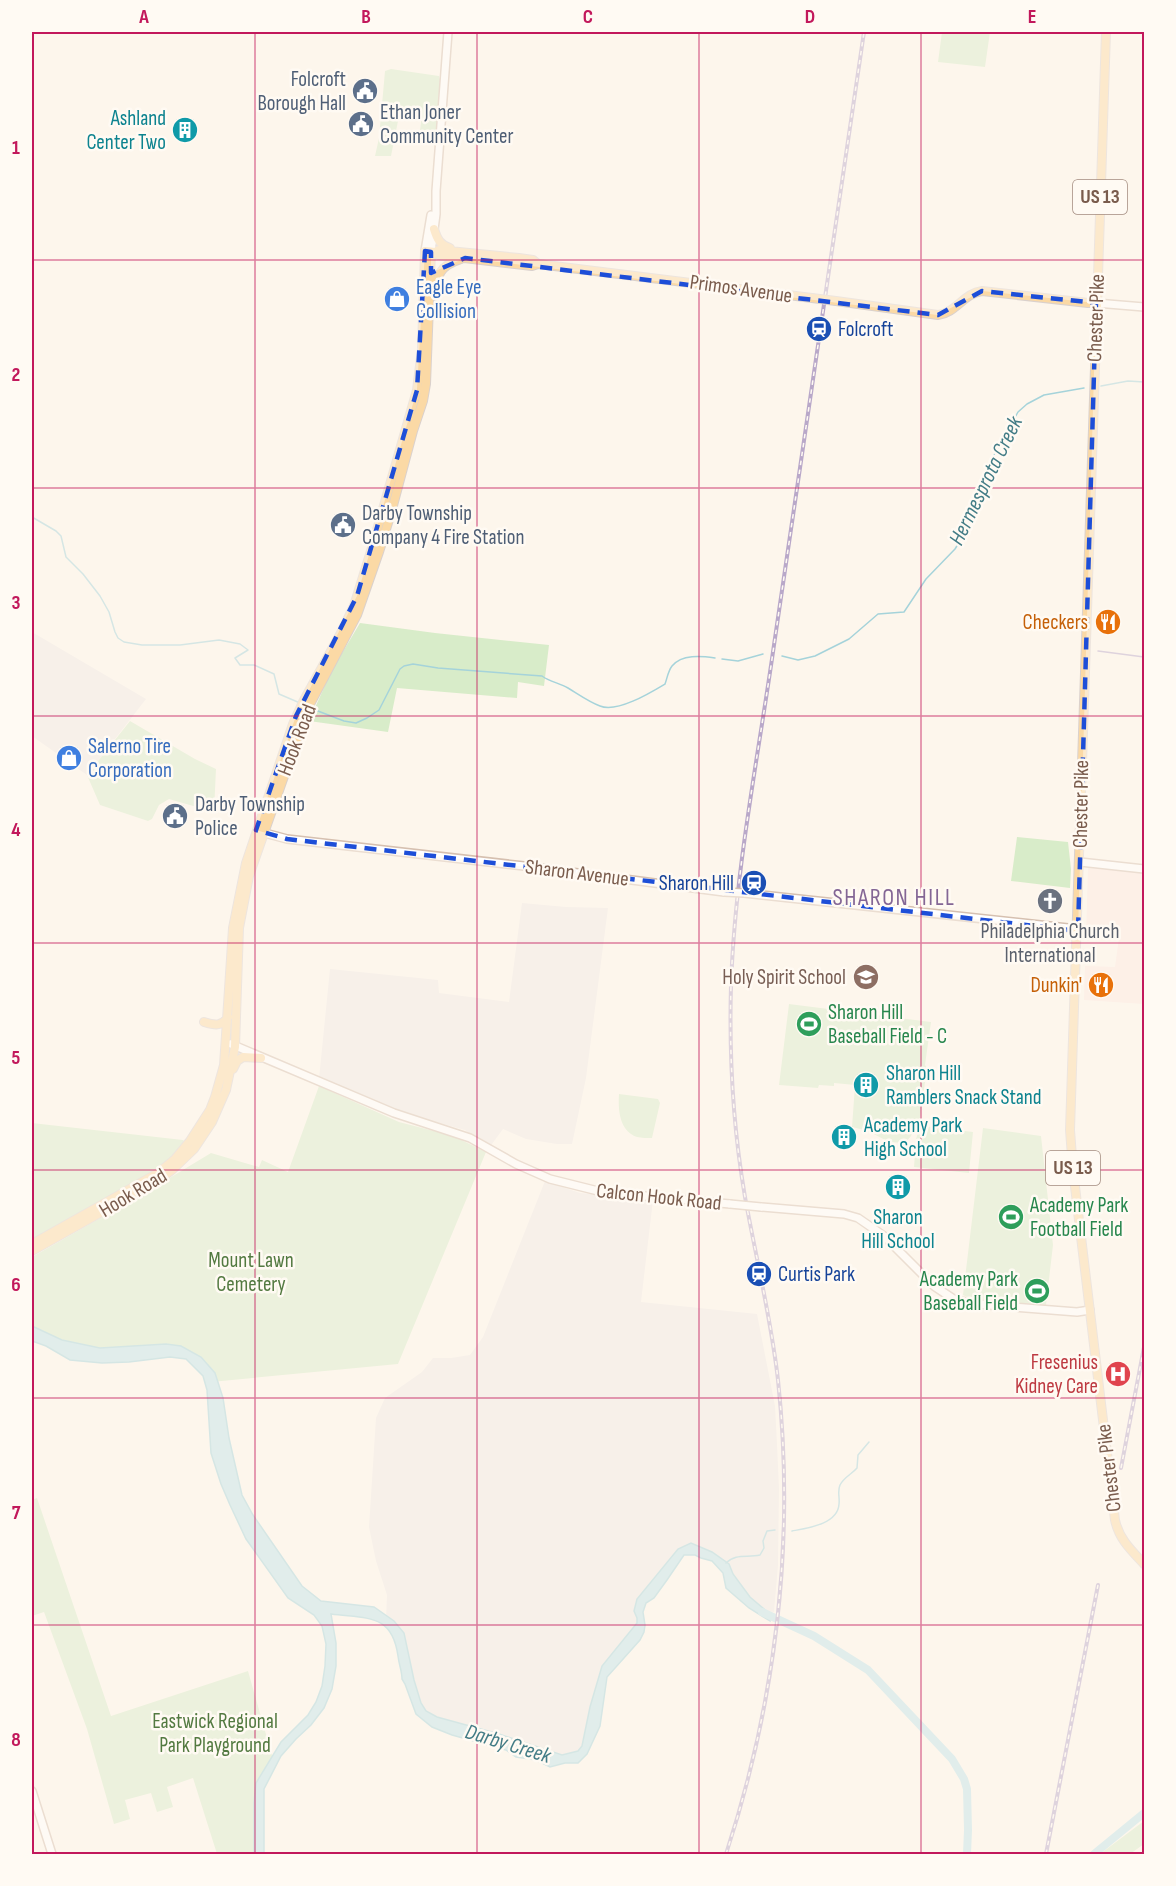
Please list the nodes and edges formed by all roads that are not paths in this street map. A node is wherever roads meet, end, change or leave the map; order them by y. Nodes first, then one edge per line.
1 (448, 32) edge
2 (1106, 32) edge
3 (435, 200) junction
4 (434, 230) junction
5 (430, 251) junction
6 (465, 255) junction
7 (1096, 303) junction
8 (1144, 307) edge
9 (429, 321) junction
10 (305, 705) junction
11 (260, 832) junction
12 (1080, 862) junction
13 (1144, 868) edge
14 (1078, 931) junction
15 (228, 1017) junction
16 (204, 1022) dead end
17 (226, 1042) junction
18 (235, 1047) junction
19 (261, 1058) junction
20 (229, 1079) junction
21 (32, 1244) edge
22 (32, 1251) edge
23 (1090, 1310) junction
24 (1144, 1564) edge
25 (32, 1791) edge
26 (52, 1854) edge

1 - 3 street
2 - 7 main road, Chester Pike / US 13
3 - 4 street
3 - 5 street
4 - 5 street
4 - 6 main road
5 - 6 main road, Primos Avenue
5 - 9 main road, Hook Road
5 - 10 main road, Hook Road
6 - 7 main road, Primos Avenue, bridge
6 - 9 main road
7 - 8 street
7 - 12 main road, Chester Pike / US 13
9 - 10 main road, Hook Road
10 - 11 main road, Hook Road
11 - 14 street, Sharon Avenue, bridge
11 - 15 main road, Hook Road
11 - 18 main road, Hook Road
12 - 13 street
12 - 14 main road, Chester Pike / US 13
14 - 23 main road, Chester Pike / US 13
15 - 16 main road
15 - 17 main road, Hook Road
17 - 18 street, Calcon Hook Road
17 - 21 main road, Hook Road
18 - 19 street, Calcon Hook Road
18 - 20 main road, Hook Road
19 - 20 main road
19 - 23 street, Calcon Hook Road, bridge
20 - 22 main road, Hook Road
23 - 24 main road, Chester Pike / US 13
25 - 26 street

